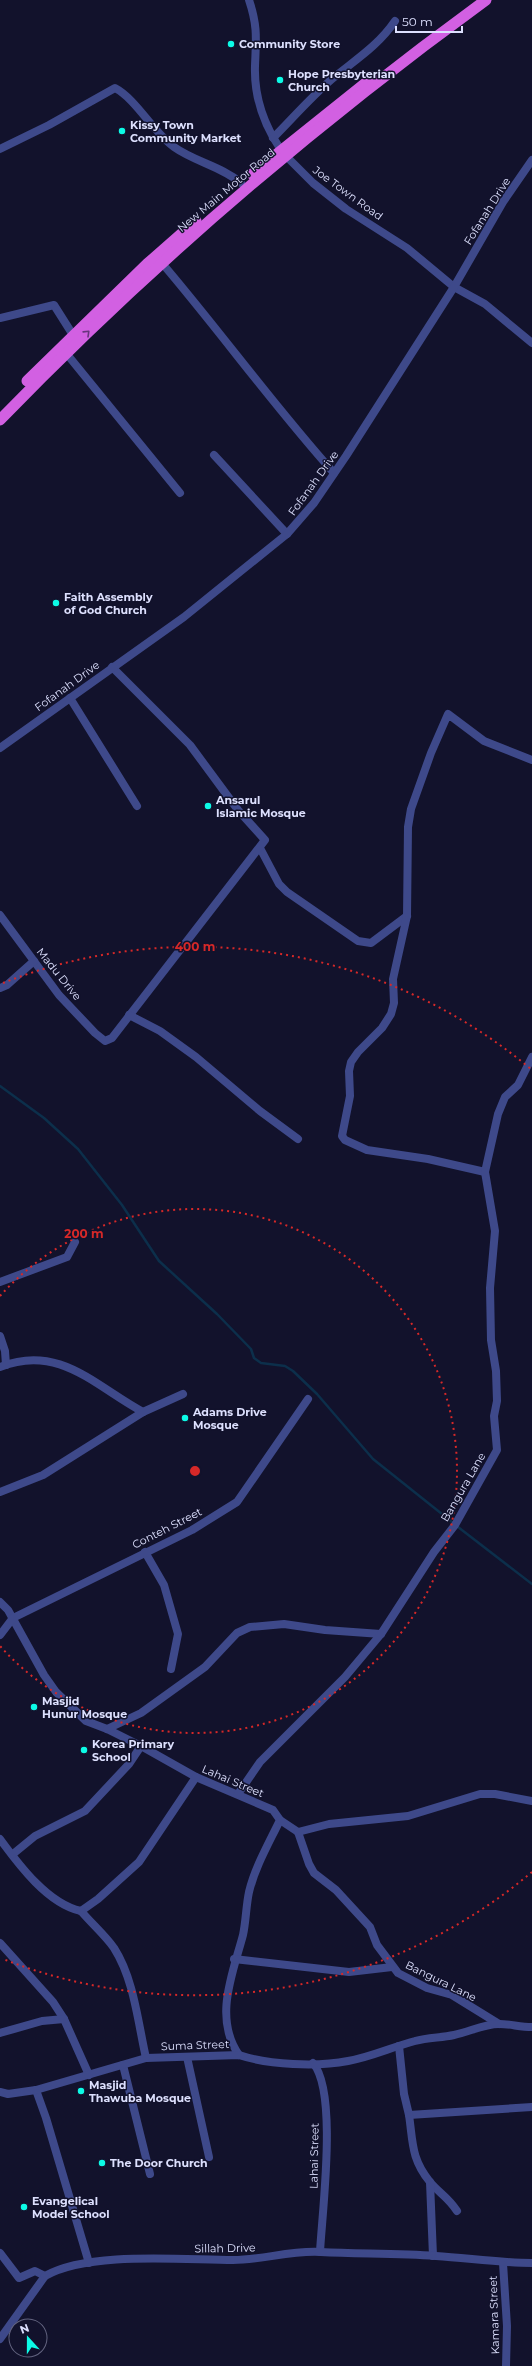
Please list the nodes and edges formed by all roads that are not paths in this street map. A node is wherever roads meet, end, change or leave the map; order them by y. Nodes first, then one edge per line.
1 (249, 0) edge
2 (473, 0) edge
3 (486, 0) edge
4 (395, 21) dead end
5 (273, 138) junction
6 (0, 149) edge
7 (283, 153) junction
8 (532, 160) edge
9 (241, 183) junction
10 (161, 262) junction
11 (454, 287) junction
12 (0, 318) edge
13 (73, 335) junction
14 (532, 343) edge
15 (66, 353) junction
16 (0, 410) edge
17 (0, 420) edge
18 (214, 455) dead end
19 (334, 474) junction
20 (180, 493) dead end
21 (287, 534) junction
22 (112, 667) junction
23 (70, 698) junction
24 (0, 748) edge
25 (532, 760) edge
26 (137, 806) dead end
27 (260, 848) junction
28 (0, 915) edge
29 (407, 916) junction
30 (34, 962) junction
31 (0, 988) edge
32 (129, 1015) junction
33 (532, 1057) edge
34 (298, 1139) dead end
35 (485, 1172) junction
36 (75, 1242) dead end
37 (0, 1282) edge
38 (0, 1336) edge
39 (3, 1366) edge
40 (183, 1394) dead end
41 (308, 1400) dead end
42 (143, 1412) junction
43 (0, 1492) edge
44 (145, 1552) junction
45 (0, 1602) edge
46 (13, 1618) junction
47 (381, 1634) junction
48 (0, 1635) edge
49 (171, 1669) dead end
50 (107, 1729) junction
51 (141, 1746) junction
52 (196, 1777) junction
53 (238, 1794) junction
54 (532, 1801) edge
55 (280, 1820) junction
56 (298, 1832) junction
57 (0, 1839) edge
58 (13, 1854) junction
59 (81, 1911) junction
60 (0, 1943) edge
61 (234, 1959) junction
62 (392, 1967) junction
63 (64, 2020) junction
64 (499, 2024) junction
65 (532, 2027) edge
66 (0, 2033) edge
67 (399, 2046) junction
68 (239, 2055) junction
69 (187, 2057) junction
70 (146, 2058) junction
71 (313, 2063) junction
72 (123, 2065) junction
73 (89, 2075) junction
74 (36, 2090) junction
75 (0, 2092) edge
76 (532, 2107) edge
77 (409, 2115) junction
78 (209, 2157) dead end
79 (150, 2174) dead end
80 (430, 2182) junction
81 (457, 2211) dead end
82 (320, 2252) junction
83 (0, 2253) edge
84 (433, 2256) junction
85 (503, 2263) junction
86 (532, 2263) edge
87 (90, 2264) junction
88 (45, 2276) junction
89 (0, 2339) edge
90 (506, 2366) edge

1 - 5 street, Joe Town Road
2 - 7 highway, New Main Motor Road
3 - 7 highway, New Main Motor Road
4 - 5 street
5 - 7 street, Joe Town Road
6 - 9 street
7 - 9 highway, New Main Motor Road
7 - 10 highway, New Main Motor Road
7 - 11 street, Joe Town Road
8 - 11 street, Fofanah Drive
9 - 13 highway, New Main Motor Road
15 -> 10 highway, New Main Motor Road
10 - 19 street
11 - 14 street, Joe Town Road
11 - 19 street, Fofanah Drive
12 - 13 street
13 - 16 highway, New Main Motor Road
15 - 17 highway, New Main Motor Road
15 - 20 street
18 - 21 street
19 - 21 street, Fofanah Drive
21 - 22 street, Fofanah Drive
22 - 23 street, Fofanah Drive
22 - 27 street
23 - 24 street, Fofanah Drive
23 - 26 street
25 - 29 street
27 - 29 street
27 - 32 street
28 - 30 street, Madu Drive
29 - 35 street
30 - 31 street
30 - 32 street, Madu Drive
32 - 34 street
33 - 35 street, Bangura Lane
35 - 47 street, Bangura Lane
36 - 37 street
38 - 39 street
39 - 42 street
40 - 42 street
41 - 44 street, Conteh Street
42 - 43 street
44 - 46 street, Conteh Street
44 - 49 street
45 - 46 street, Lahai Street
46 - 48 street, Conteh Street
46 - 50 street, Lahai Street
47 - 50 street
47 - 53 street, Bangura Lane
50 - 51 street, Lahai Street
51 - 52 street, Lahai Street
51 - 58 street
52 - 53 street, Lahai Street
52 - 59 street
53 - 55 street, Lahai Street
54 - 56 street
55 - 56 street
55 - 61 street
56 - 62 street, Bangura Lane
57 - 58 street
58 - 59 street
59 - 70 street
60 - 63 street
61 - 62 street
61 - 68 street
62 - 64 street, Bangura Lane
63 - 66 street
63 - 73 street
64 - 65 street
64 - 67 street, Suma Street
67 - 71 street, Suma Street
67 - 77 street
68 - 69 street, Suma Street
68 - 71 street, Suma Street
69 - 70 street, Suma Street
69 - 78 street
70 - 72 street, Suma Street
71 - 82 street, Lahai Street
72 - 73 street, Suma Street
72 - 79 street
73 - 74 street, Suma Street
74 - 75 street, Suma Street
74 - 87 street
76 - 77 street
77 - 80 street
80 - 81 street
80 - 84 street
82 - 84 street, Sillah Drive
82 - 87 street, Sillah Drive
83 - 88 street
84 - 85 street, Sillah Drive
85 - 86 street, Sillah Drive
85 - 90 street, Kamara Street
87 - 88 street, Sillah Drive
88 - 89 street

